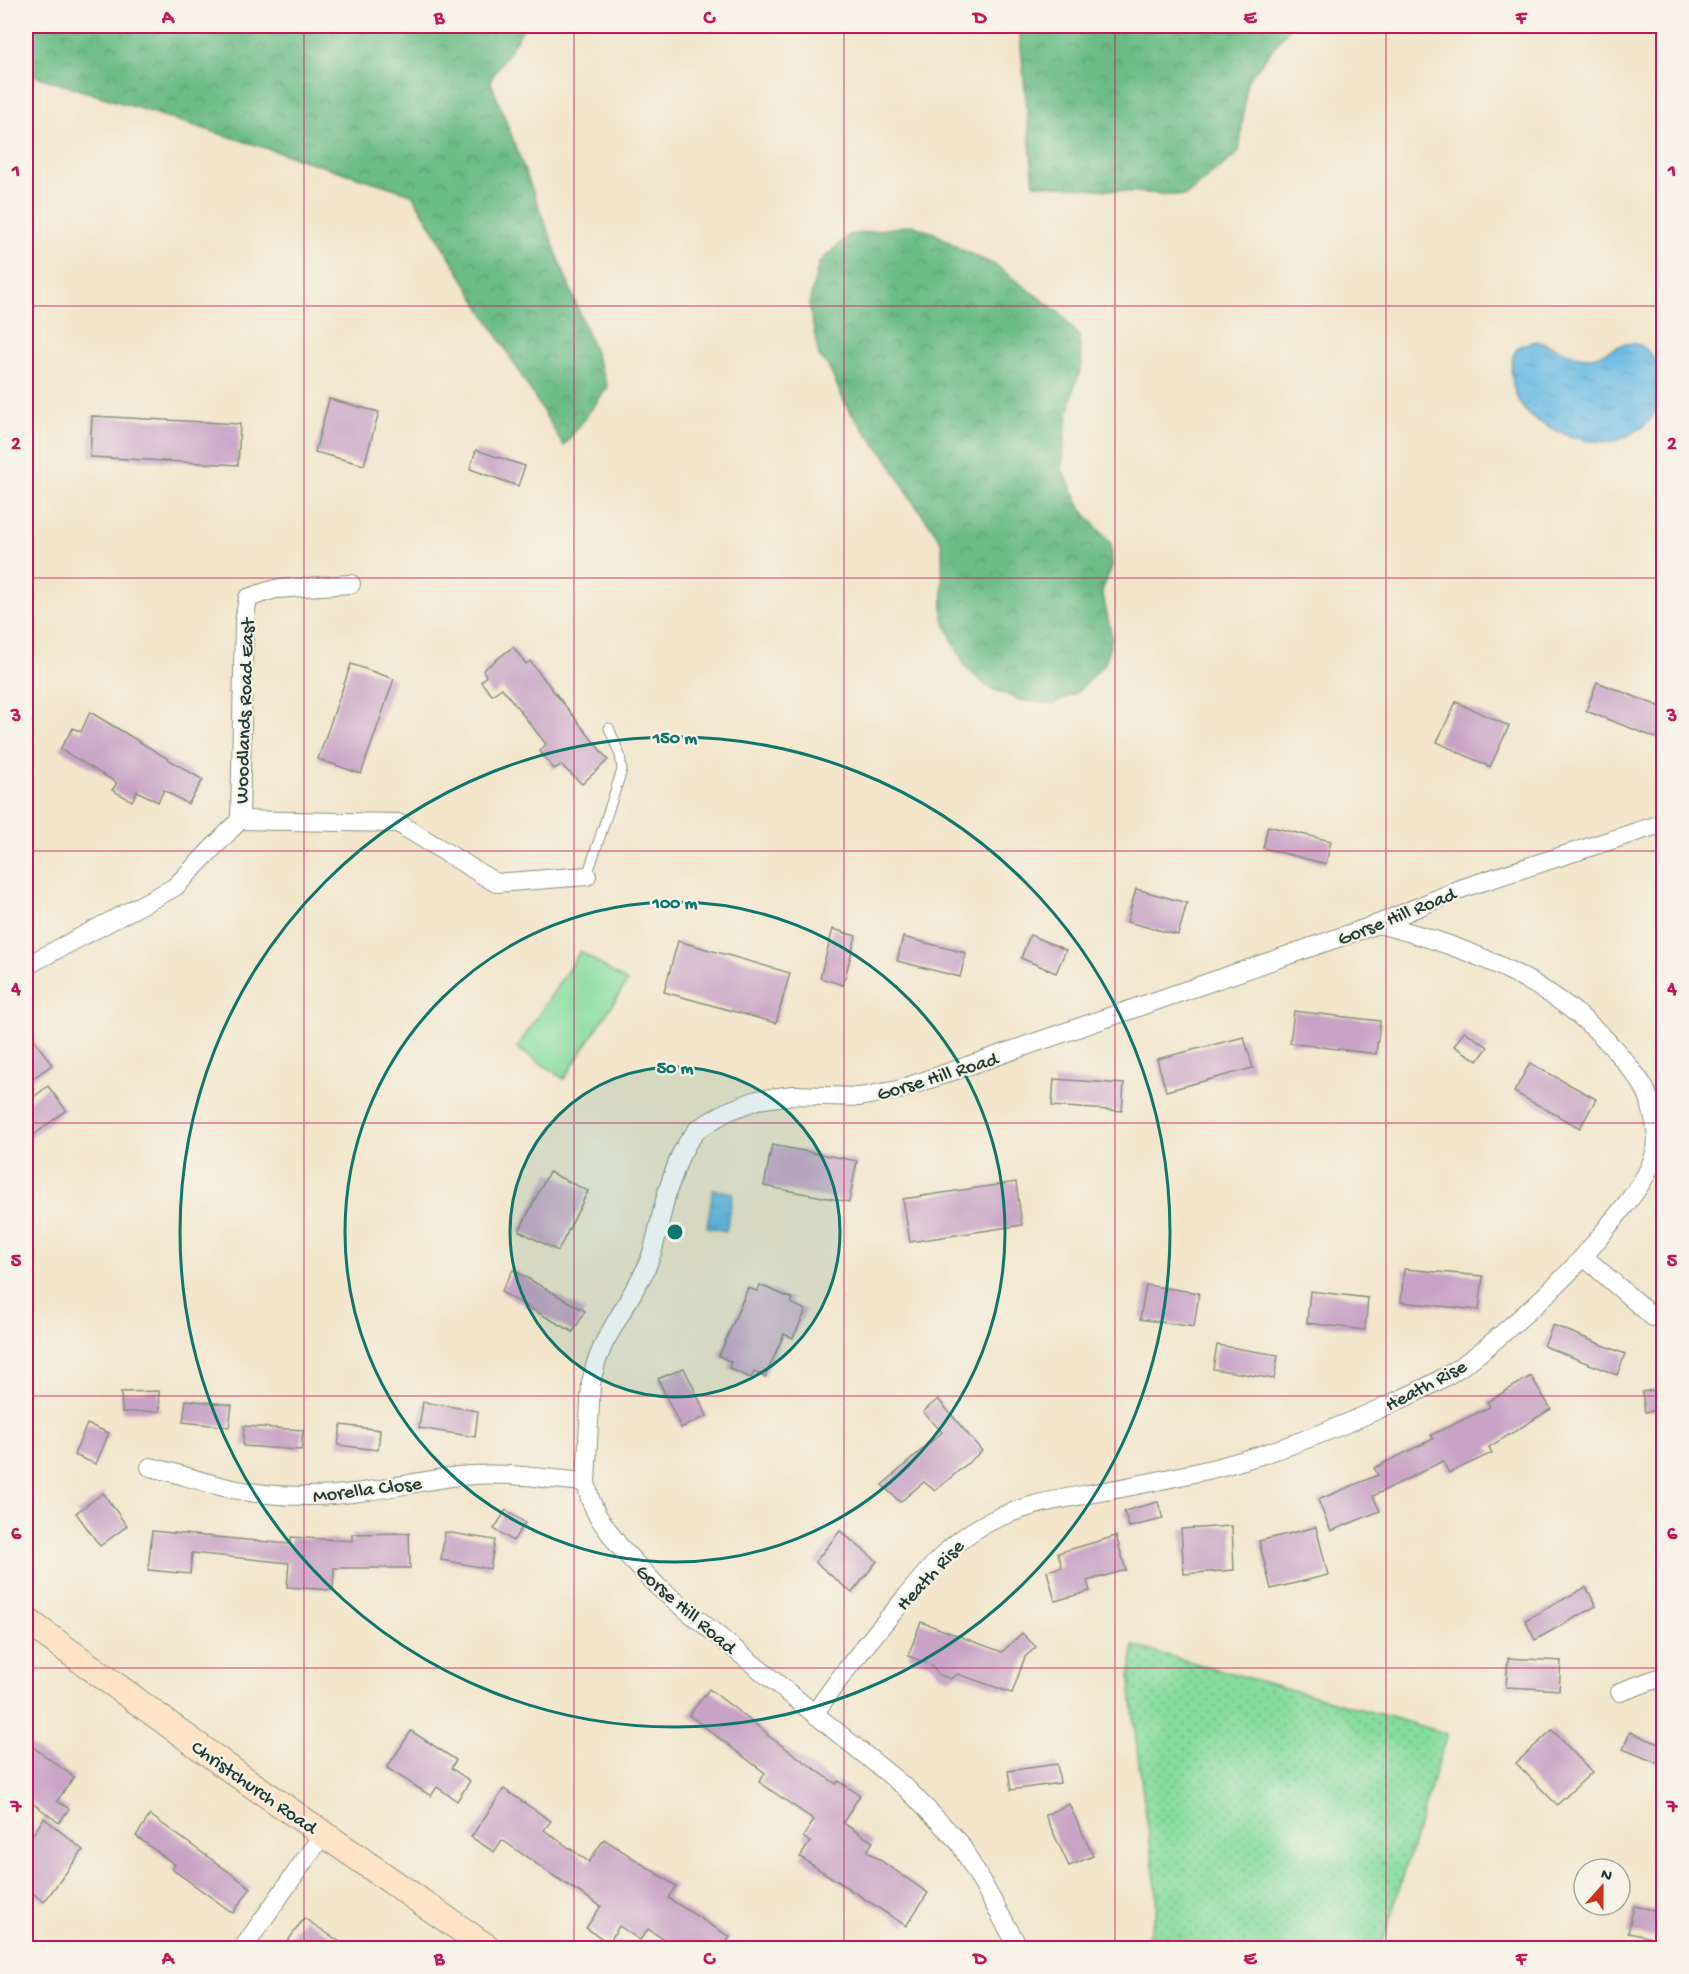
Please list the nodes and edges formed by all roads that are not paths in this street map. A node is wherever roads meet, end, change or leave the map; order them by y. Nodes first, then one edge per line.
1 (351, 584) dead end
2 (609, 728) dead end
3 (240, 820) junction
4 (1664, 823) edge
5 (587, 876) joint
6 (1378, 924) junction
7 (26, 966) edge
8 (1584, 1257) junction
9 (1653, 1317) dead end
10 (150, 1467) dead end
11 (586, 1482) junction
12 (26, 1620) edge
13 (1664, 1676) edge
14 (1620, 1692) dead end
15 (815, 1713) junction
16 (323, 1834) junction
17 (243, 1948) edge
18 (488, 1948) edge
19 (1019, 1948) edge

1 - 3 street, Woodlands Road East
2 - 5 lane
3 - 5 street, Woodlands Road East
3 - 7 street, Woodlands Road East
4 - 6 street, Gorse Hill Road
6 - 8 street, Heath Rise
6 - 11 street, Gorse Hill Road
8 - 9 street
8 - 15 street, Heath Rise
10 - 11 street, Morella Close
11 - 15 street, Gorse Hill Road
12 - 16 main road, Christchurch Road
13 - 14 street
15 - 19 street, Gorse Hill Road
16 - 17 street
16 - 18 main road, Christchurch Road

